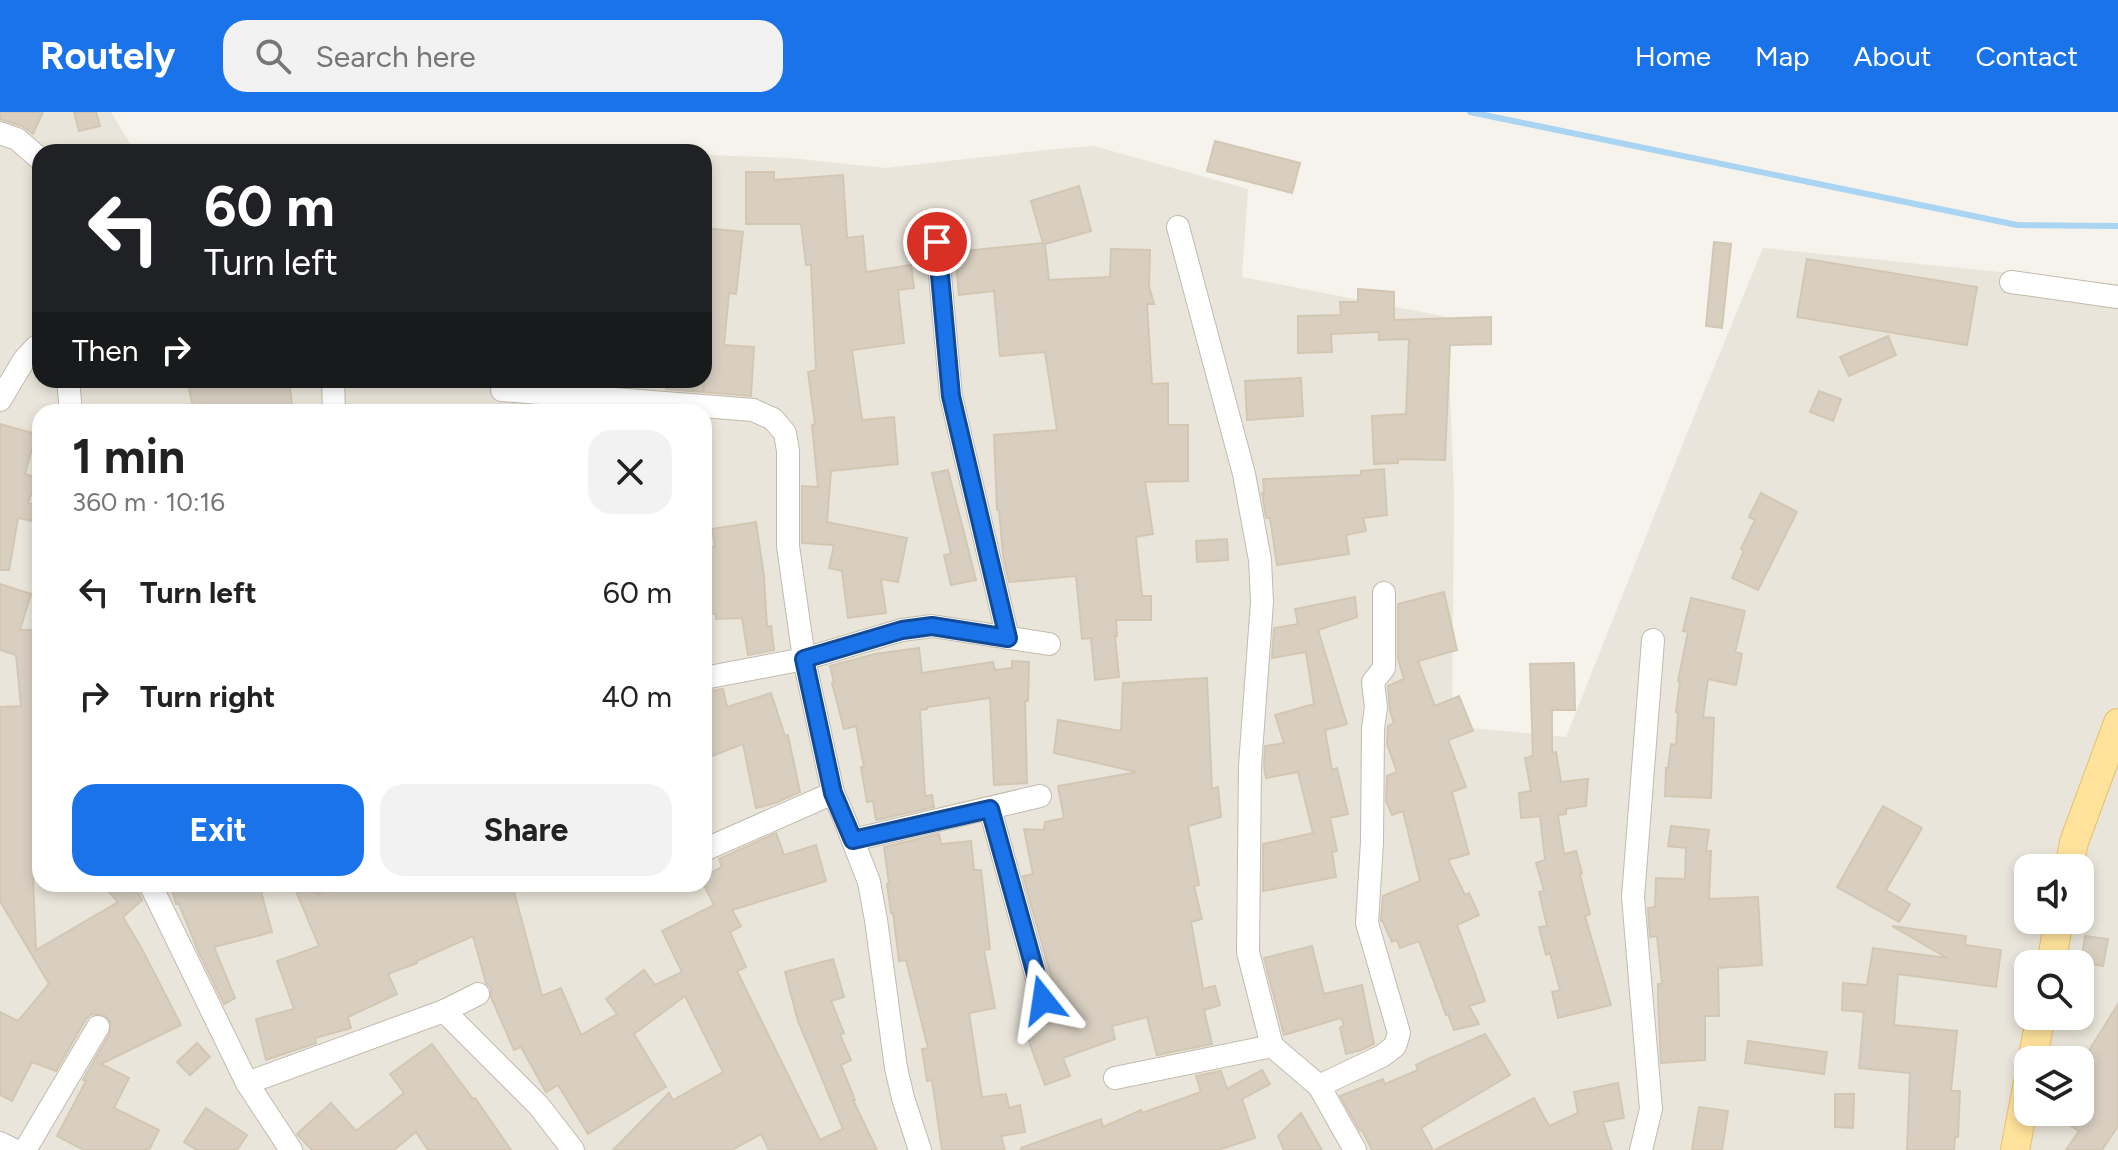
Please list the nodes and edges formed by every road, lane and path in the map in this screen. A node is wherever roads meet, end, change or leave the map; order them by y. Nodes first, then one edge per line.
1 (0, 133) edge
2 (32, 152) edge
3 (1178, 227) dead end
4 (937, 242) dead end
5 (2011, 282) dead end
6 (2118, 297) edge
7 (32, 351) edge
8 (502, 390) dead end
9 (0, 400) edge
10 (678, 404) edge
11 (712, 407) edge
12 (1384, 593) dead end
13 (1008, 638) junction
14 (1653, 640) dead end
15 (1049, 644) dead end
16 (804, 659) junction
17 (712, 676) edge
18 (2118, 723) edge
19 (833, 793) junction
20 (1040, 796) dead end
21 (990, 809) junction
22 (853, 840) junction
23 (712, 846) edge
24 (2072, 854) edge
25 (154, 892) edge
26 (478, 994) dead end
27 (1043, 1000) dead end
28 (444, 1011) junction
29 (98, 1027) dead end
30 (1272, 1046) junction
31 (1115, 1078) dead end
32 (247, 1083) junction
33 (1319, 1086) junction
34 (2020, 1126) edge
35 (0, 1143) edge
36 (14, 1150) edge
37 (25, 1150) edge
38 (291, 1150) edge
39 (573, 1150) edge
40 (920, 1150) edge
41 (1355, 1150) edge
42 (1641, 1150) edge
43 (2015, 1150) edge

1 - 2 street
3 - 30 street
4 - 13 street
5 - 6 street
7 - 9 street
8 - 10 street
11 - 16 street
12 - 33 street
13 - 15 street
13 - 16 street
14 - 42 street
16 - 17 street
16 - 19 street
18 - 24 main road
19 - 22 street
19 - 23 street
20 - 21 street
21 - 22 street
21 - 27 street
22 - 40 street
25 - 32 street
26 - 28 street
28 - 32 street
28 - 39 street
29 - 37 street
30 - 31 street
30 - 33 street
32 - 38 street
33 - 41 street
34 - 43 main road
35 - 36 street

